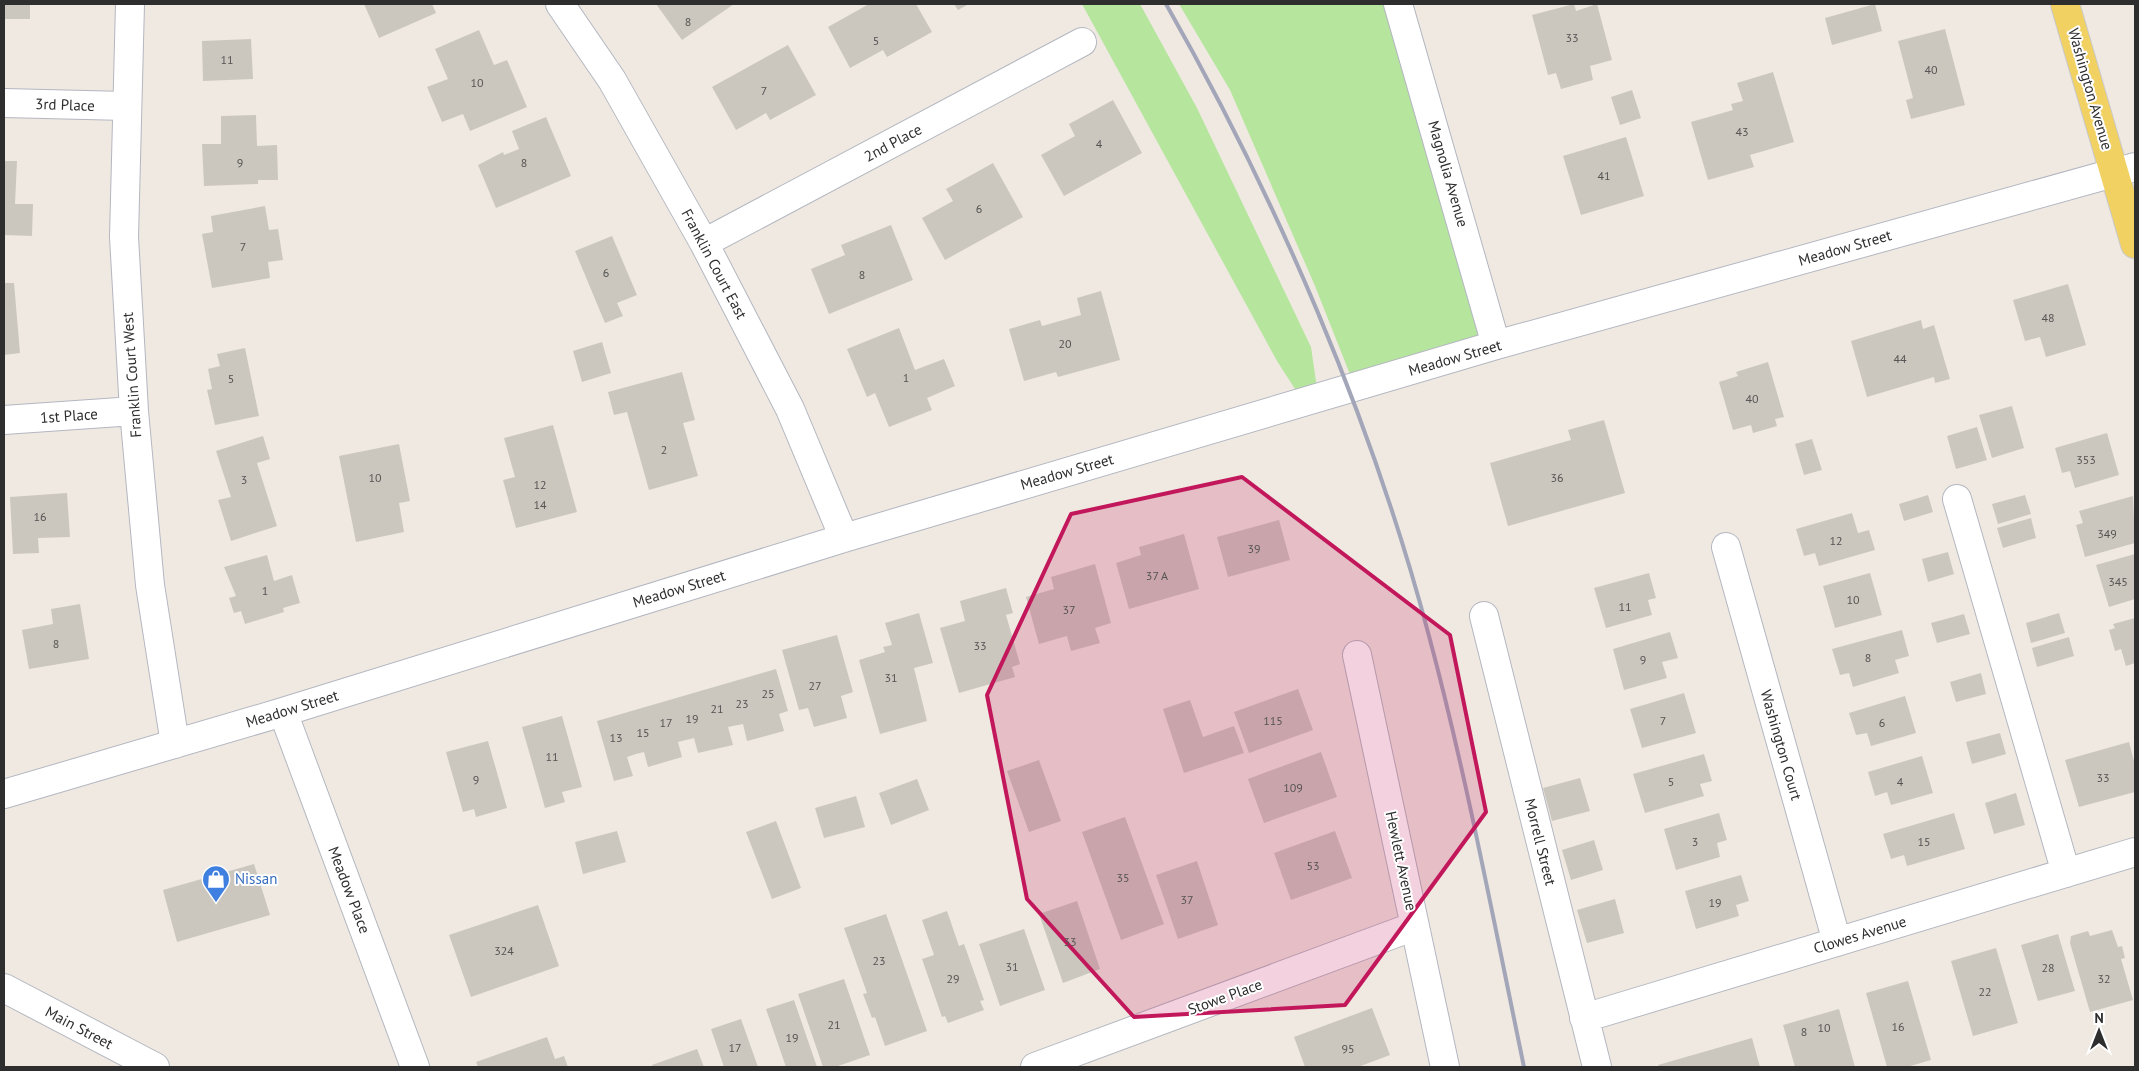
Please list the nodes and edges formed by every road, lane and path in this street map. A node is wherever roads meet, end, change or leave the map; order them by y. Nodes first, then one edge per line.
1 (130, 4) edge
2 (560, 4) edge
3 (1398, 4) edge
4 (2065, 4) edge
5 (1082, 42) dead end
6 (4, 103) edge
7 (126, 106) junction
8 (2125, 170) edge
9 (704, 244) junction
10 (2135, 244) edge
11 (1496, 345) junction
12 (134, 411) junction
13 (4, 420) edge
14 (1957, 498) dead end
15 (844, 538) junction
16 (1726, 547) dead end
17 (1484, 616) dead end
18 (1357, 655) dead end
19 (282, 712) junction
20 (175, 744) junction
21 (4, 794) edge
22 (2135, 852) edge
23 (2066, 873) junction
24 (1415, 926) junction
25 (1836, 942) junction
26 (4, 988) edge
27 (1584, 1018) junction
28 (122, 1058) edge
29 (155, 1067) edge
30 (415, 1067) edge
31 (1035, 1067) edge
32 (1445, 1067) edge
33 (1597, 1067) edge

1 - 7 street, Franklin Court West
2 - 9 street, Franklin Court East
3 - 11 street, Magnolia Avenue
4 - 8 main road, Washington Avenue
5 - 9 street, 2nd Place
6 - 7 street, 3rd Place
7 - 12 street, Franklin Court West
8 - 10 main road, Washington Avenue
8 - 11 street, Meadow Street
9 - 15 street, Franklin Court East
11 - 15 street, Meadow Street
12 - 13 street, 1st Place
12 - 20 street, Franklin Court West
14 - 23 street
15 - 19 street, Meadow Street
16 - 25 street, Washington Court
17 - 27 street, Morrell Street
18 - 24 street, Hewlett Avenue
19 - 20 street, Meadow Street
19 - 30 street, Meadow Place
20 - 21 street, Meadow Street
22 - 23 street, Clowes Avenue
23 - 25 street, Clowes Avenue
24 - 31 street, Stowe Place
24 - 32 street, Hewlett Avenue
25 - 27 street, Clowes Avenue
26 - 28 street, Main Street
27 - 33 street, Morrell Street
28 - 29 street, Main Street

